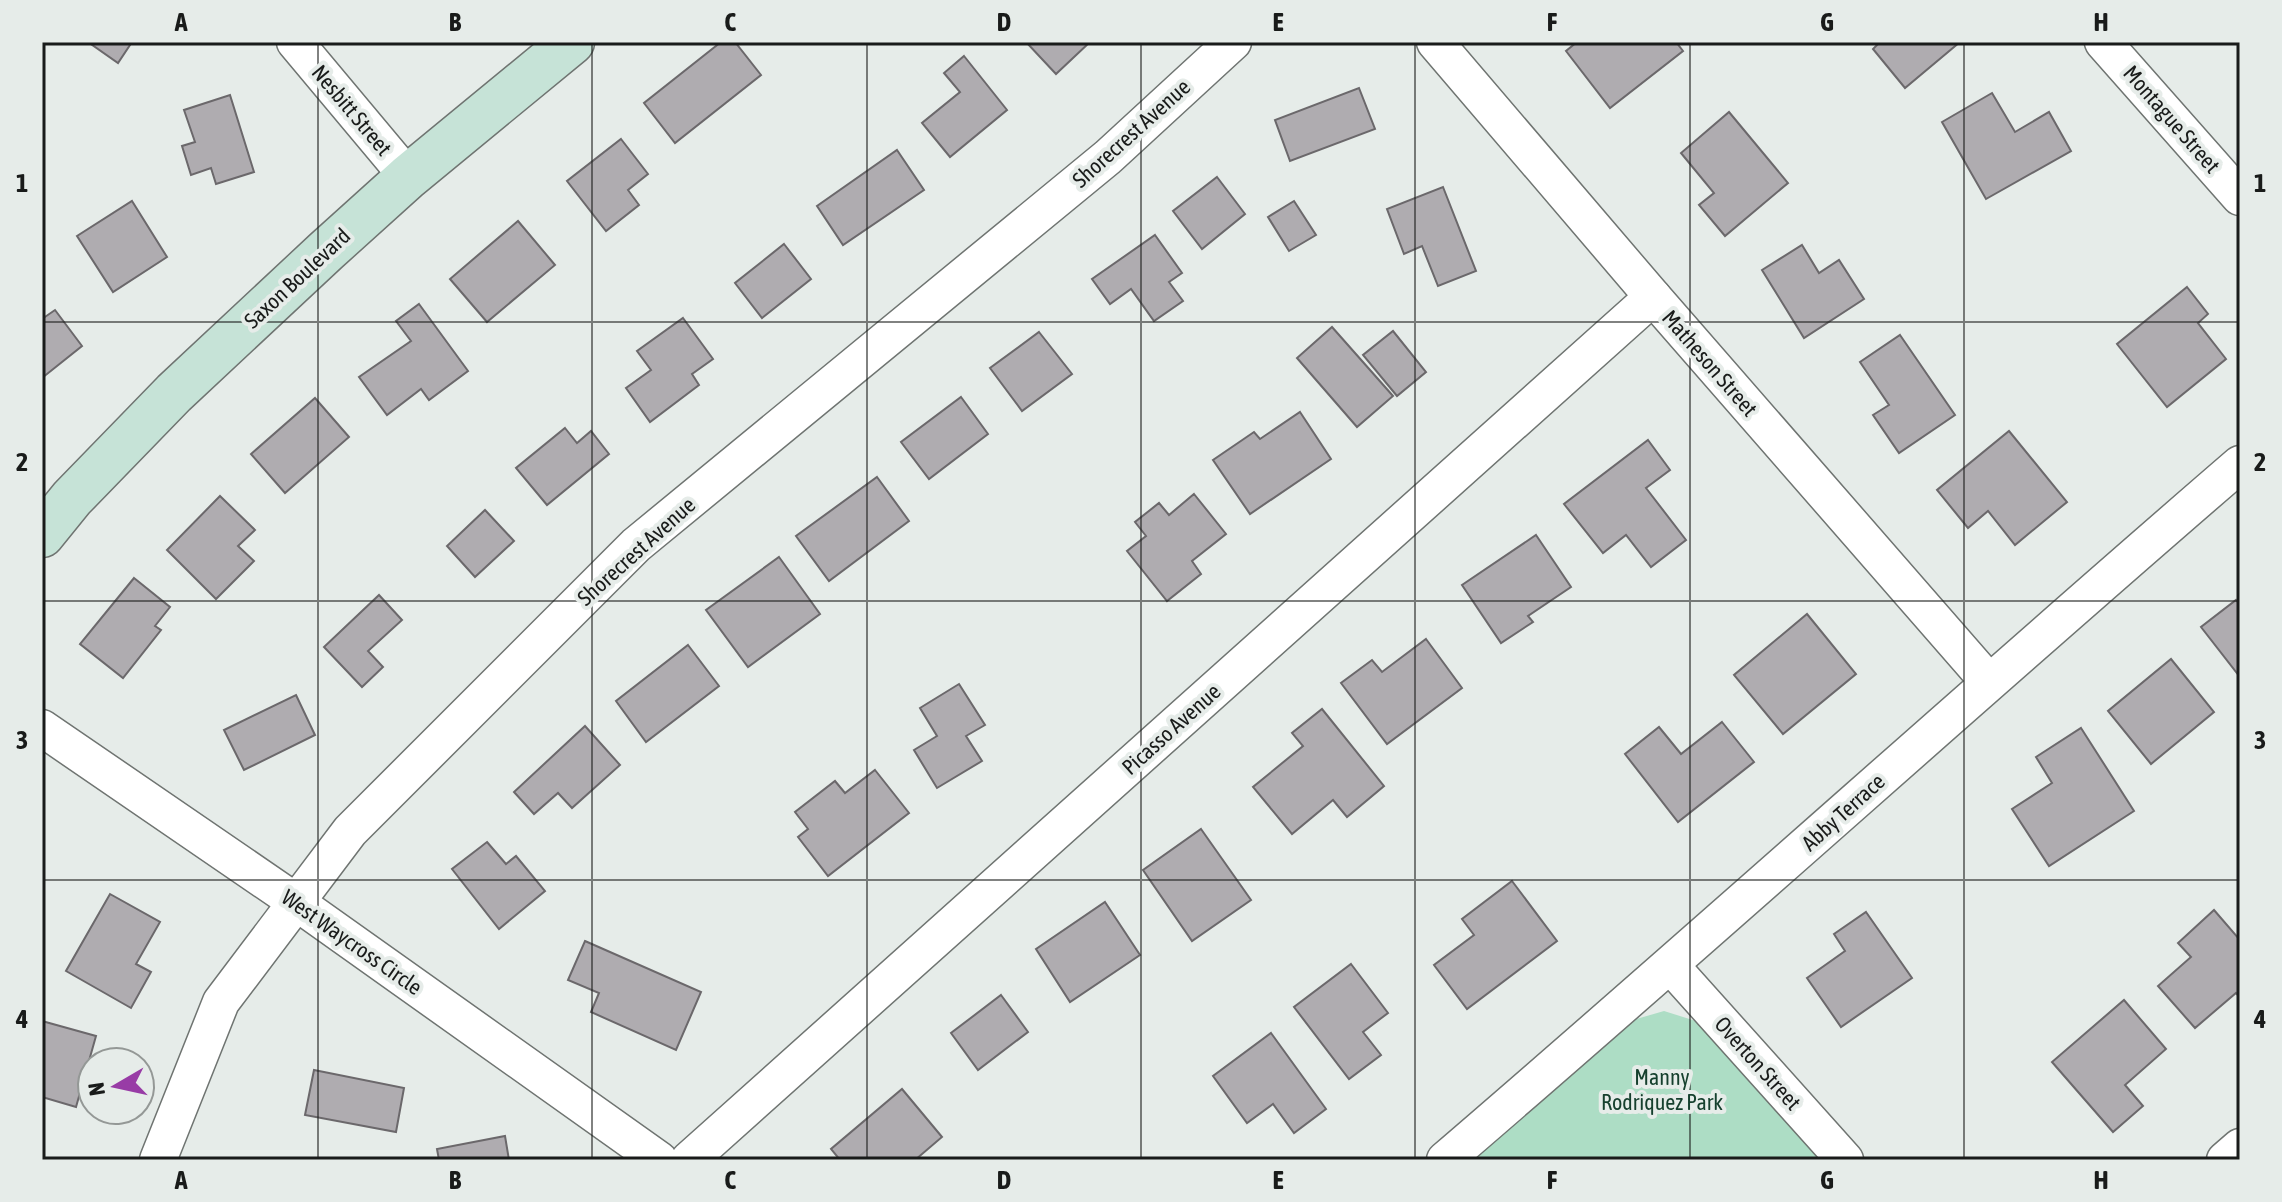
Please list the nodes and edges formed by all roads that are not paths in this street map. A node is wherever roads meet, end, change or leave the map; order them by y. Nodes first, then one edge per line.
1 (295, 42) edge
2 (572, 42) edge
3 (1233, 42) edge
4 (1435, 42) edge
5 (2103, 42) edge
6 (408, 177) junction
7 (2240, 197) edge
8 (1653, 297) junction
9 (2240, 464) edge
10 (42, 535) edge
11 (1988, 681) junction
12 (42, 728) edge
13 (296, 902) junction
14 (1671, 966) junction
15 (2240, 1147) edge
16 (158, 1160) edge
17 (659, 1160) edge
18 (689, 1160) edge
19 (1445, 1160) edge
20 (1845, 1160) edge
21 (2225, 1160) edge

1 - 6 street, Nesbitt Street
2 - 6 main road, Saxon Boulevard
3 - 13 street, Shorecrest Avenue
4 - 8 street, Matheson Street
5 - 7 street, Montague Street
6 - 10 main road, Saxon Boulevard
8 - 11 street, Matheson Street
8 - 18 street, Picasso Avenue
9 - 11 street, Abby Terrace
11 - 14 street, Abby Terrace
12 - 13 street, West Waycross Circle
13 - 16 street, Shorecrest Avenue
13 - 17 street, West Waycross Circle
14 - 19 street, Abby Terrace
14 - 20 street, Overton Street
15 - 21 street

